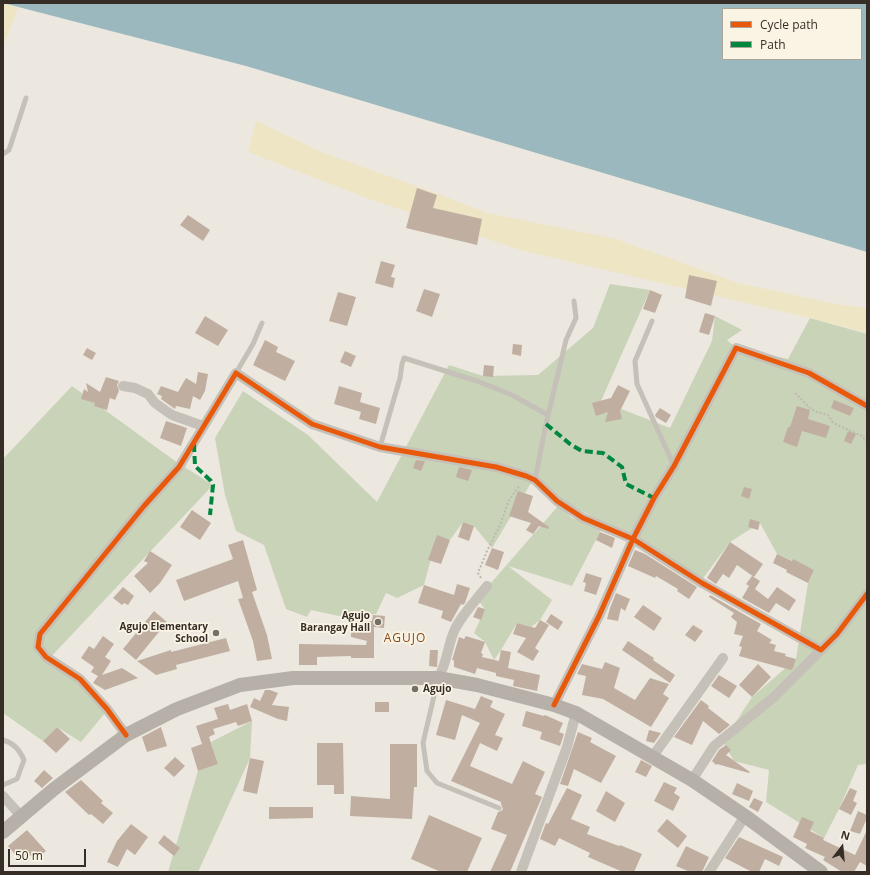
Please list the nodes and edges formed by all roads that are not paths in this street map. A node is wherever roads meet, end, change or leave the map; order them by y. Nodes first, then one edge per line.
1 (26, 98) dead end
2 (3, 154) edge
3 (574, 301) dead end
4 (652, 321) dead end
5 (262, 323) dead end
6 (236, 373) junction
7 (123, 386) dead end
8 (867, 406) edge
9 (548, 415) junction
10 (203, 426) junction
11 (380, 447) junction
12 (674, 466) junction
13 (531, 478) junction
14 (633, 539) junction
15 (487, 586) road end
16 (867, 594) edge
17 (821, 650) junction
18 (723, 658) dead end
19 (438, 678) junction
20 (554, 705) junction
21 (576, 713) junction
22 (126, 735) junction
23 (3, 740) edge
24 (653, 756) junction
25 (692, 780) junction
26 (3, 785) edge
27 (3, 796) edge
28 (499, 808) dead end
29 (21, 816) junction
30 (745, 816) junction
31 (3, 832) edge
32 (521, 872) edge
33 (709, 872) edge
34 (822, 872) edge

1 - 2 lane
3 - 9 lane
4 - 12 lane
5 - 6 lane
6 - 10 street
6 - 11 street
7 - 10 street
8 - 12 street
9 - 11 lane
9 - 13 lane
10 - 22 street
11 - 13 street
12 - 14 street
13 - 14 street
14 - 17 street
14 - 20 street
15 - 19 street
16 - 17 street
17 - 25 street
18 - 24 street
19 - 20 main road
19 - 22 main road
19 - 28 lane
20 - 21 main road
21 - 24 main road
21 - 32 street
22 - 29 main road
23 - 26 lane
24 - 25 main road
25 - 30 main road
27 - 29 street
29 - 31 main road
30 - 33 street
30 - 34 main road

